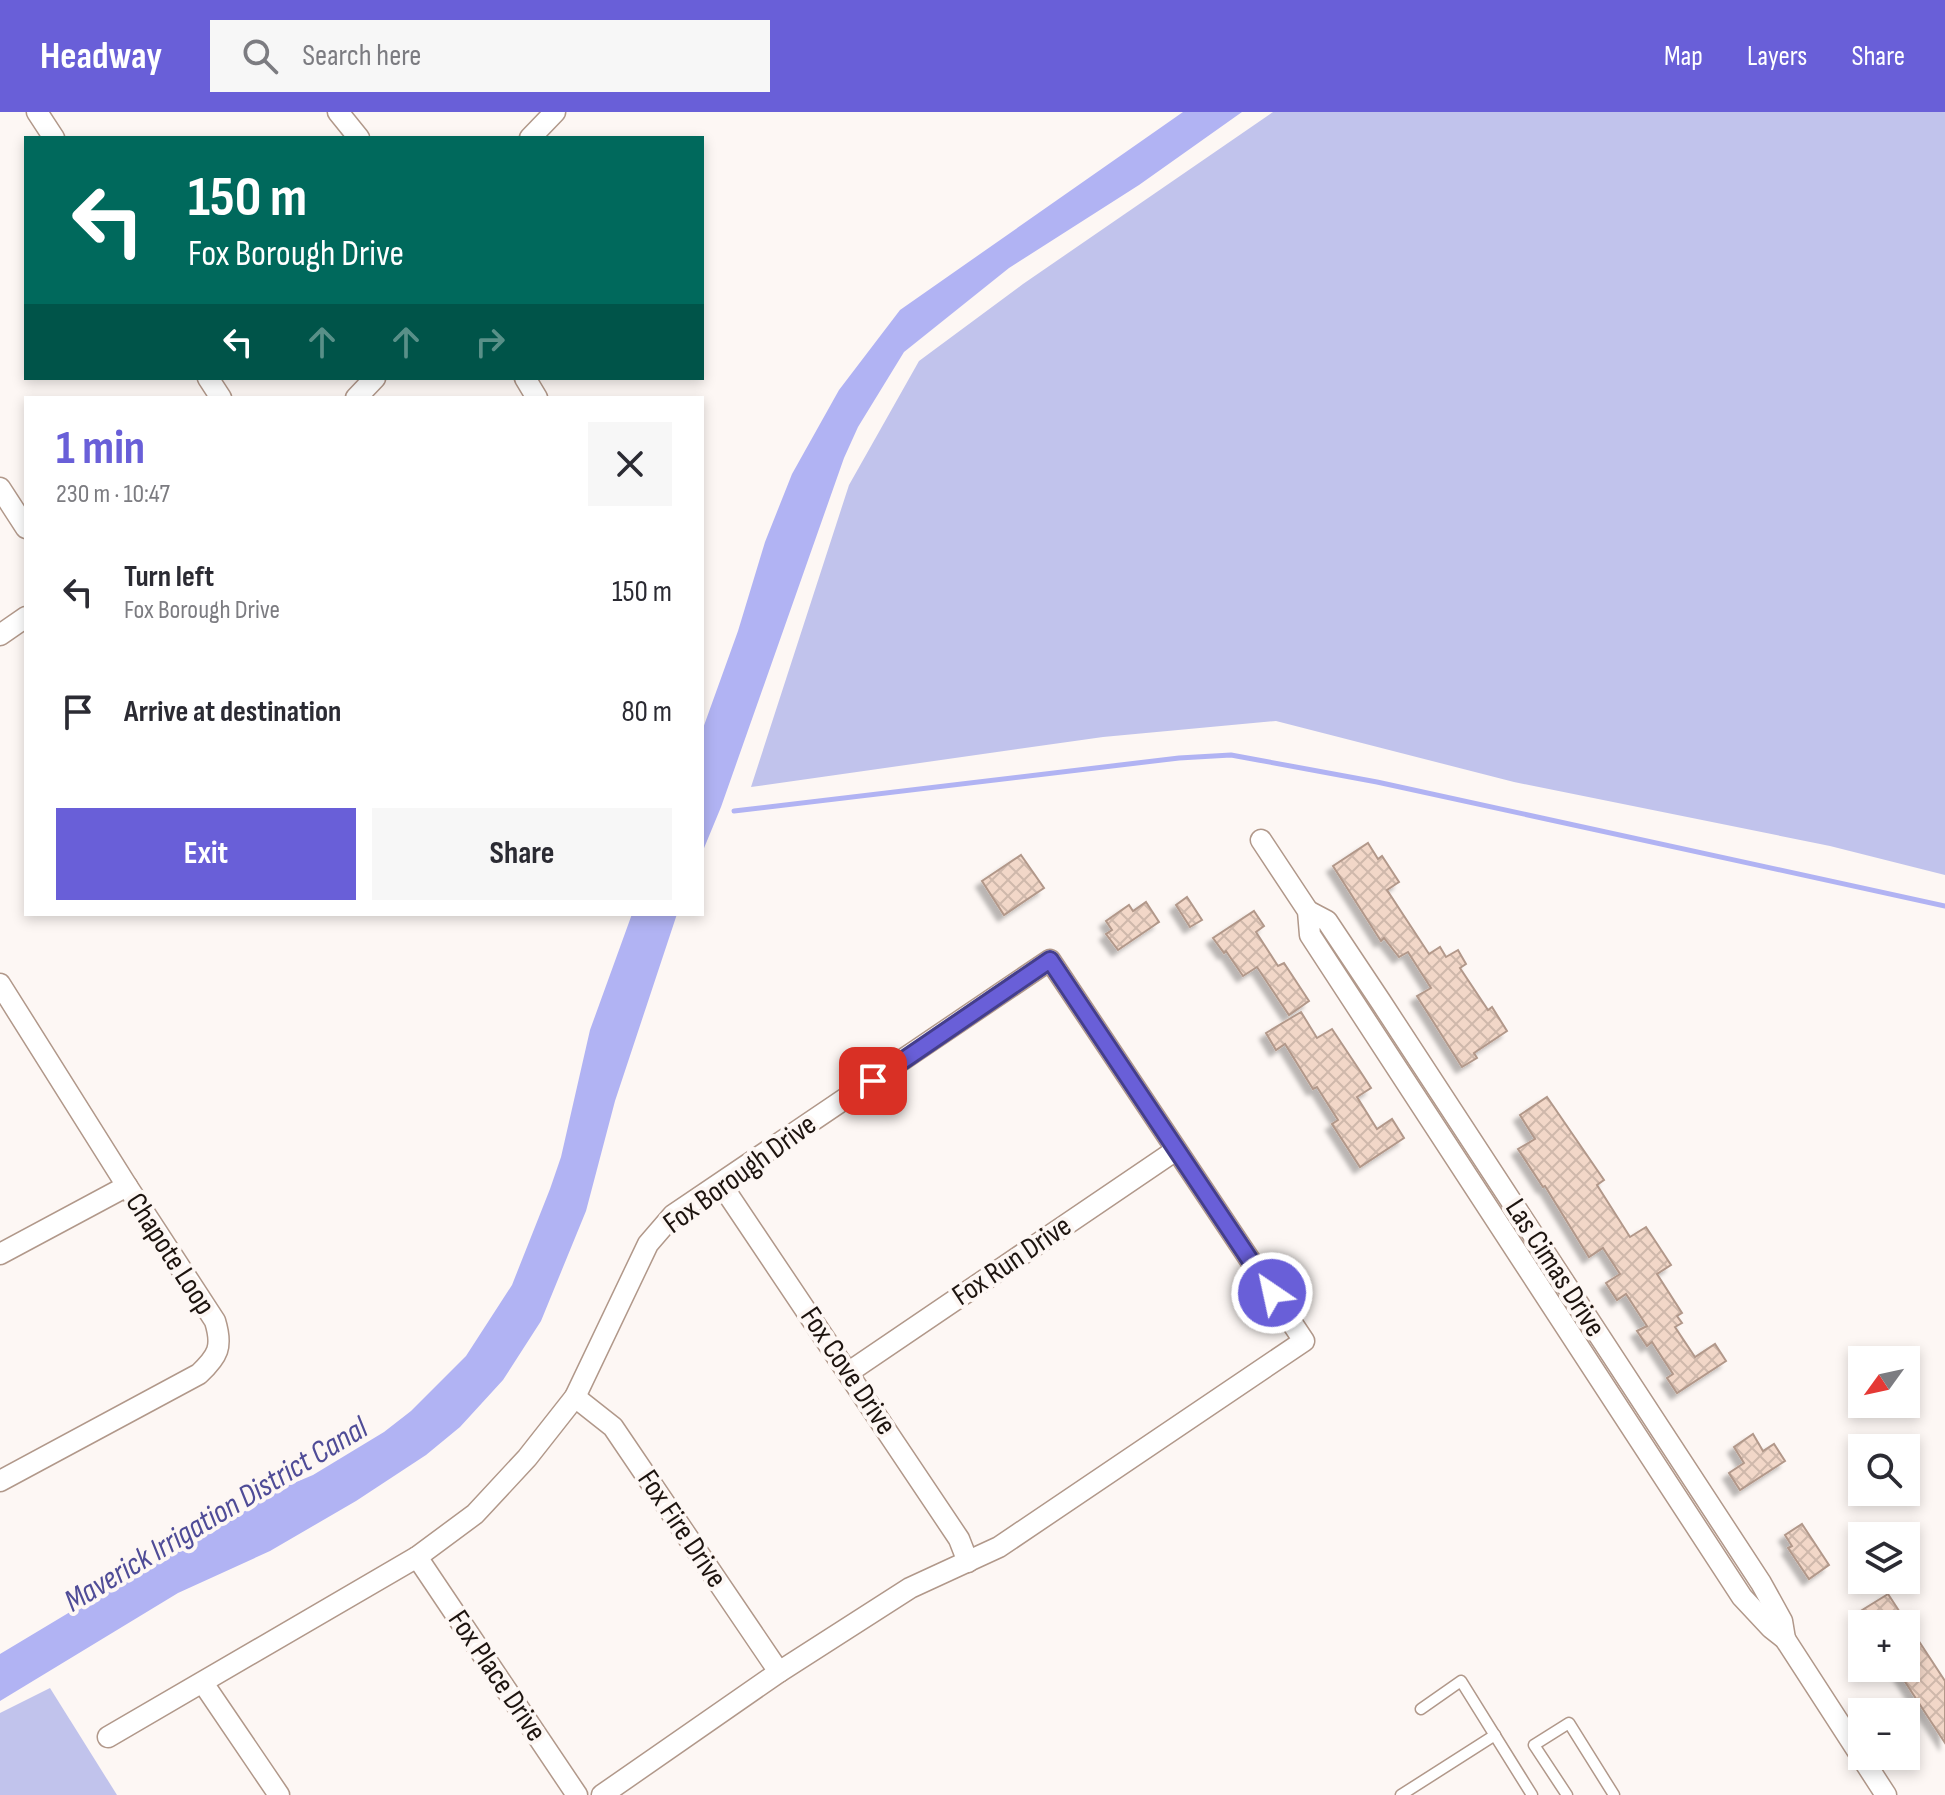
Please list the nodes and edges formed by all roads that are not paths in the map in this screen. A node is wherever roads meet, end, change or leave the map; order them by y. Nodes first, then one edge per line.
1 (37, 112) edge
2 (338, 112) edge
3 (555, 112) edge
4 (53, 136) edge
5 (357, 136) edge
6 (532, 136) edge
7 (373, 380) edge
8 (358, 396) edge
9 (0, 488) edge
10 (24, 525) edge
11 (24, 618) edge
12 (0, 635) edge
13 (1261, 840) dead end
14 (1308, 911) junction
15 (0, 984) edge
16 (1381, 1002) junction
17 (1362, 1015) junction
18 (1434, 1082) junction
19 (1414, 1095) junction
20 (1176, 1150) junction
21 (1482, 1156) junction
22 (1462, 1168) junction
23 (721, 1184) junction
24 (127, 1186) junction
25 (1533, 1234) junction
26 (1514, 1247) junction
27 (0, 1254) edge
28 (1573, 1295) junction
29 (1553, 1308) junction
30 (1605, 1344) junction
31 (1585, 1357) junction
32 (849, 1372) junction
33 (1636, 1391) junction
34 (575, 1397) junction
35 (1616, 1404) junction
36 (1667, 1439) junction
37 (1647, 1452) junction
38 (0, 1481) edge
39 (1695, 1482) junction
40 (1675, 1495) junction
41 (1731, 1536) junction
42 (1711, 1549) junction
43 (417, 1557) junction
44 (968, 1562) junction
45 (1756, 1575) junction
46 (1736, 1588) junction
47 (1785, 1639) junction
48 (779, 1672) junction
49 (203, 1683) junction
50 (1421, 1709) dead end
51 (1495, 1735) junction
52 (108, 1737) dead end
53 (1406, 1794) edge
54 (279, 1795) edge
55 (577, 1795) edge
56 (602, 1795) edge
57 (1532, 1795) edge
58 (1567, 1795) edge
59 (1614, 1795) edge
60 (1886, 1795) edge

1 - 4 street
2 - 5 street
3 - 6 street
7 - 8 street
9 - 10 street
11 - 12 street
13 - 14 street, Las Cimas Drive
14 - 16 street, Las Cimas Drive
14 - 17 street, Las Cimas Drive
15 - 24 street, Chapote Loop
16 - 17 street
16 - 18 street, Las Cimas Drive
17 - 19 street, Las Cimas Drive
18 - 19 street
18 - 21 street, Las Cimas Drive
19 - 22 street, Las Cimas Drive
20 - 23 street, Fox Borough Drive
20 - 32 street, Fox Run Drive
20 - 44 street, Fox Borough Drive
21 - 22 street
21 - 25 street, Las Cimas Drive
22 - 26 street, Las Cimas Drive
23 - 32 street, Fox Cove Drive
23 - 34 street, Fox Borough Drive
24 - 27 street
24 - 38 street, Chapote Loop
25 - 26 street
25 - 28 street, Las Cimas Drive
26 - 29 street, Las Cimas Drive
28 - 29 street
28 - 30 street, Las Cimas Drive
29 - 31 street, Las Cimas Drive
30 - 31 street
30 - 33 street, Las Cimas Drive
31 - 35 street, Las Cimas Drive
32 - 44 street, Fox Cove Drive
33 - 35 street
33 - 36 street, Las Cimas Drive
34 - 43 street, Fox Borough Drive
34 - 48 street, Fox Fire Drive
35 - 37 street, Las Cimas Drive
36 - 37 street
36 - 39 street, Las Cimas Drive
37 - 40 street, Las Cimas Drive
39 - 40 street
39 - 41 street, Las Cimas Drive
40 - 42 street, Las Cimas Drive
41 - 42 street
41 - 45 street, Las Cimas Drive
42 - 46 street, Las Cimas Drive
43 - 49 street, Fox Borough Drive
43 - 55 street, Fox Place Drive
44 - 48 street, Fox Borough Drive
45 - 46 street
45 - 47 street, Las Cimas Drive
46 - 47 street, Las Cimas Drive
47 - 60 street, Las Cimas Drive
48 - 56 street, Fox Borough Drive
49 - 52 street, Fox Borough Drive
49 - 54 street
50 - 51 lane
51 - 53 lane
51 - 57 lane
58 - 59 lane

